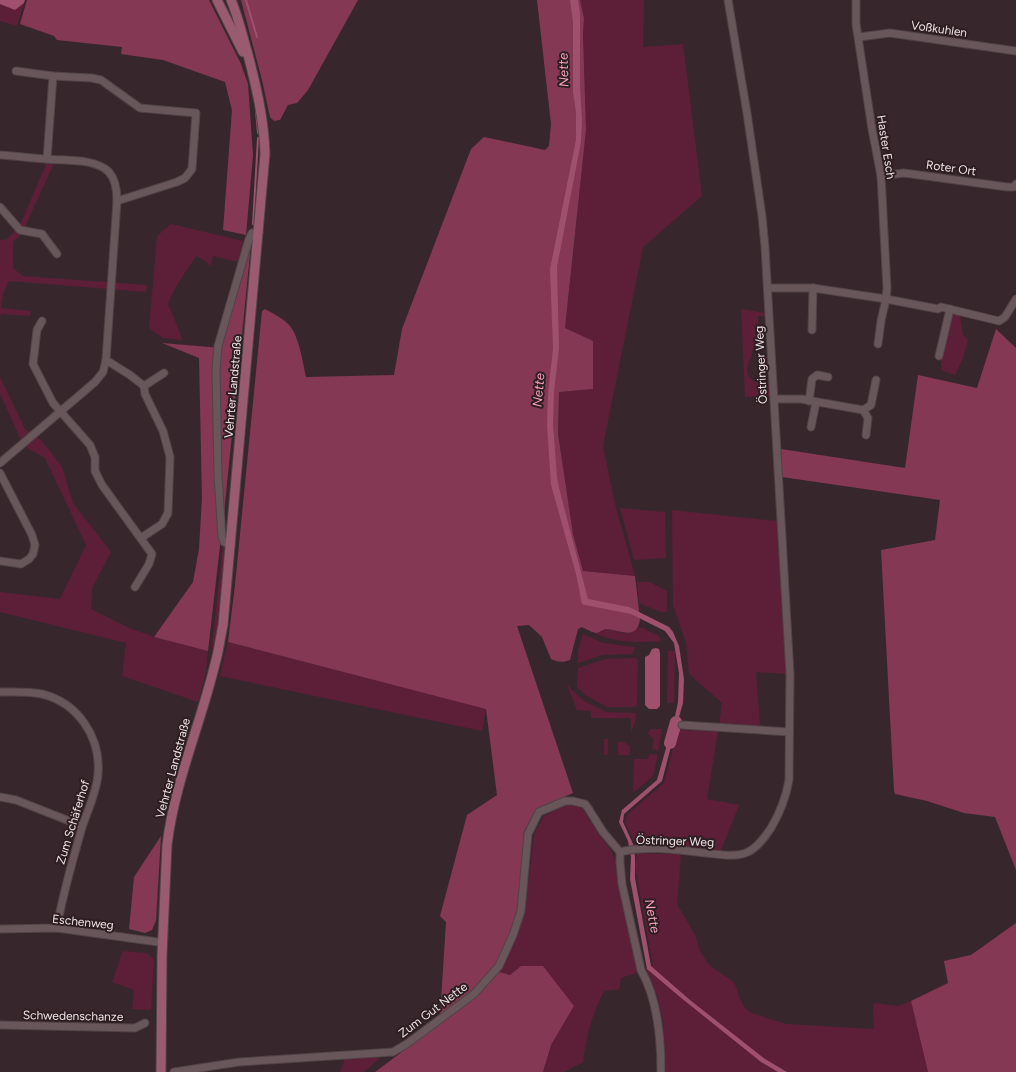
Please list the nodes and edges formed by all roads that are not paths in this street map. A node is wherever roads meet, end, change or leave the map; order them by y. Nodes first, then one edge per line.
1 (217, 0) edge
2 (231, 0) edge
3 (728, 0) edge
4 (856, 0) edge
5 (858, 37) junction
6 (1016, 51) edge
7 (252, 69) junction
8 (16, 71) dead end
9 (53, 76) junction
10 (0, 155) edge
11 (47, 159) junction
12 (881, 176) junction
13 (1016, 184) edge
14 (117, 201) junction
15 (0, 207) edge
16 (259, 232) junction
17 (57, 254) dead end
18 (768, 288) junction
19 (813, 288) junction
20 (886, 299) junction
21 (1016, 299) edge
22 (950, 309) junction
23 (42, 321) dead end
24 (812, 330) dead end
25 (878, 344) dead end
26 (939, 356) dead end
27 (106, 360) junction
28 (164, 373) dead end
29 (828, 377) dead end
30 (876, 380) dead end
31 (144, 386) junction
32 (774, 399) junction
33 (812, 401) junction
34 (863, 410) junction
35 (60, 411) junction
36 (811, 427) dead end
37 (866, 435) dead end
38 (0, 463) edge
39 (0, 474) edge
40 (142, 538) junction
41 (231, 545) junction
42 (0, 561) edge
43 (135, 587) dead end
44 (0, 692) edge
45 (682, 725) dead end
46 (789, 732) junction
47 (0, 796) edge
48 (82, 826) junction
49 (623, 852) junction
50 (57, 928) junction
51 (0, 929) edge
52 (163, 941) junction
53 (145, 1023) dead end
54 (0, 1025) edge
55 (161, 1072) edge
56 (174, 1072) edge
57 (661, 1072) edge

1 - 7 main road, Vehrter Landstraße
2 - 7 main road, Vehrter Landstraße
3 - 18 street, Östringer Weg
4 - 5 street, Haster Esch
5 - 6 street, Voßkuhlen
5 - 12 street, Haster Esch
7 - 16 main road, Vehrter Landstraße
8 - 9 street
9 - 11 street
9 - 14 street
10 - 11 street
11 - 14 street
12 - 13 street, Roter Ort
12 - 20 street, Haster Esch
14 - 27 street
15 - 17 street
16 - 41 main road, Vehrter Landstraße
16 - 41 street, Vehrter Landstraße
18 - 19 street
18 - 32 street, Östringer Weg
19 - 20 street
19 - 24 street
20 - 22 street
20 - 25 street, Haster Esch
21 - 22 street
22 - 26 street
23 - 35 street
27 - 31 street
27 - 35 street
28 - 31 street
29 - 33 street
30 - 34 street
31 - 40 street
32 - 33 street
32 - 46 street, Östringer Weg
33 - 34 street
33 - 36 street
34 - 37 street
35 - 38 street
35 - 40 street
39 - 42 street
40 - 43 street
41 - 52 main road, Vehrter Landstraße
44 - 48 street, Zum Schäferhof
45 - 46 street
46 - 49 street, Östringer Weg
47 - 48 street
48 - 50 street, Zum Schäferhof
49 - 56 street, Zum Gut Nette
49 - 57 street, Östringer Weg
50 - 51 street, Eschenweg
50 - 52 street, Eschenweg
52 - 55 main road, Vehrter Landstraße
53 - 54 street, Schwedenschanze

